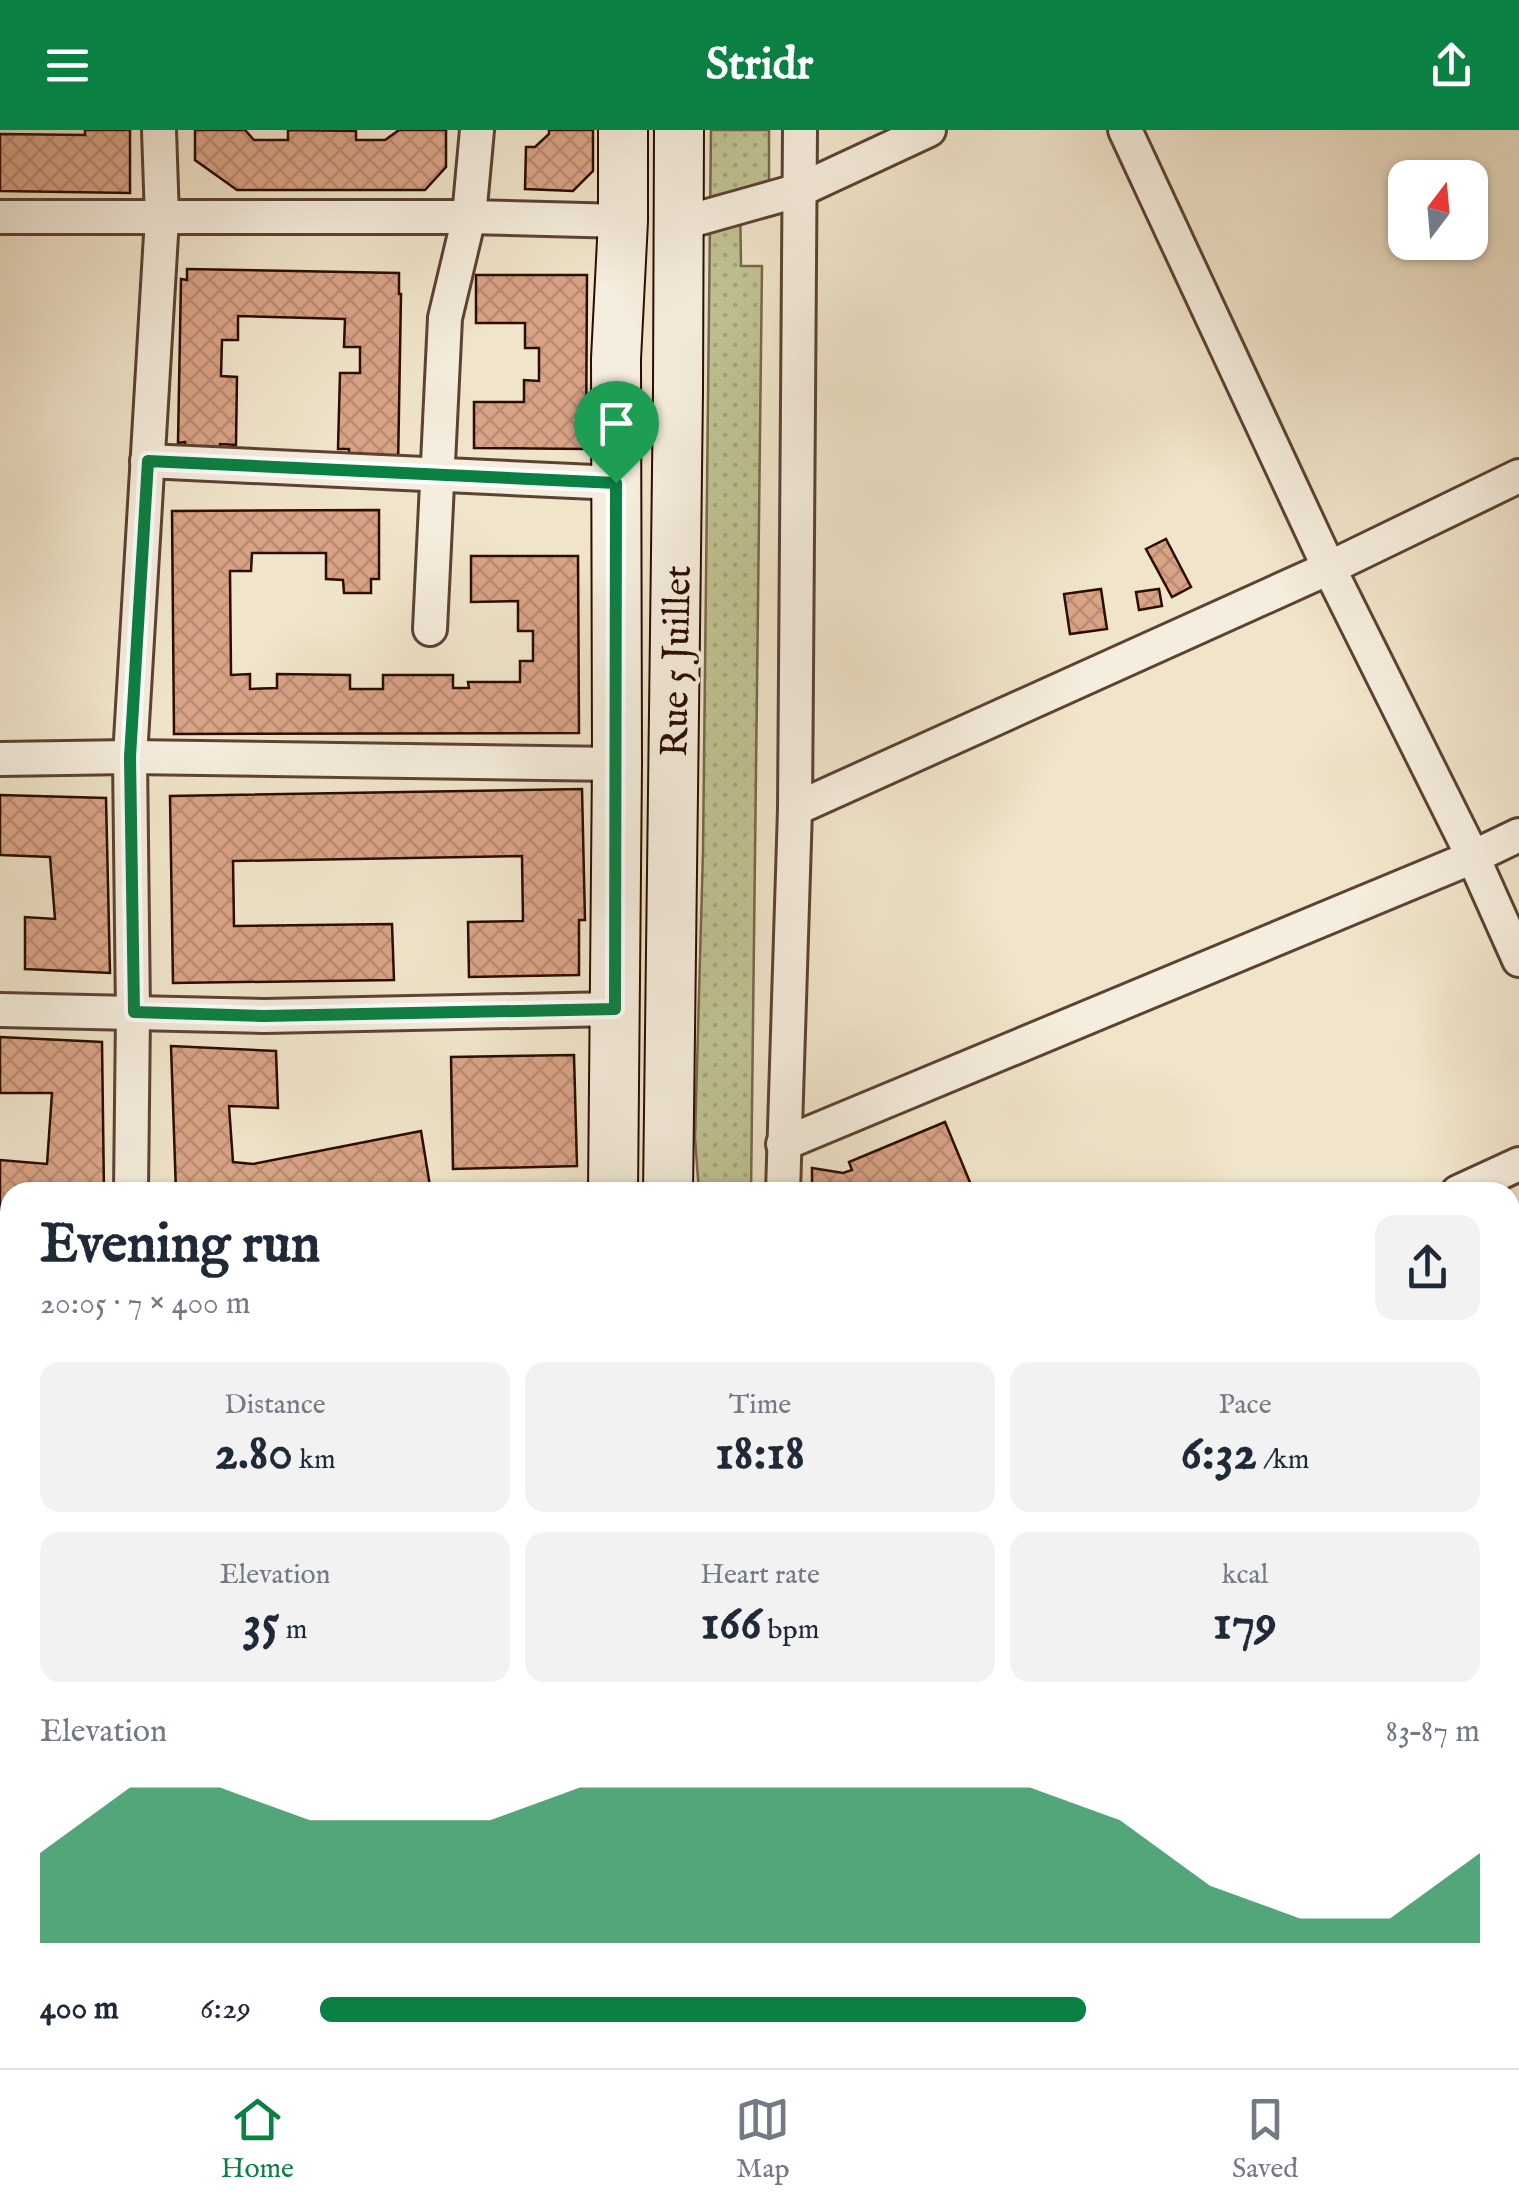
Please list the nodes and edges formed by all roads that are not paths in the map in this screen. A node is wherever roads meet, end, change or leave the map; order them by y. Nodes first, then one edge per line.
1 (159, 130) edge
2 (477, 130) edge
3 (623, 130) edge
4 (680, 130) edge
5 (800, 130) edge
6 (929, 130) edge
7 (1126, 130) edge
8 (800, 190) junction
9 (0, 217) edge
10 (162, 218) junction
11 (469, 218) junction
12 (623, 221) junction
13 (679, 224) junction
14 (148, 461) junction
15 (438, 473) junction
16 (1519, 476) edge
17 (616, 483) junction
18 (1329, 568) junction
19 (430, 629) dead end
20 (130, 757) junction
21 (0, 759) edge
22 (617, 764) junction
23 (795, 809) junction
24 (1519, 835) edge
25 (1474, 856) junction
26 (1519, 960) edge
27 (615, 1009) junction
28 (0, 1010) edge
29 (134, 1012) junction
30 (783, 1144) junction
31 (1519, 1164) edge
32 (131, 1182) edge
33 (613, 1182) edge
34 (668, 1182) edge
35 (783, 1182) edge
36 (1480, 1182) edge

1 - 10 street
2 - 11 street
3 - 12 main road, Rue 5 Juillet
4 - 13 main road, Rue 5 Juillet
5 - 8 street
6 - 8 street
7 - 18 street
8 - 13 street
8 - 23 street
9 - 10 street
10 - 11 street
10 - 14 street
11 - 12 street
11 - 15 street
12 - 17 main road, Rue 5 Juillet
13 - 34 main road, Rue 5 Juillet
14 - 15 street
14 - 20 street
15 - 17 street
15 - 19 street
16 - 18 street
17 - 22 main road, Rue 5 Juillet
18 - 23 street
18 - 25 street
20 - 21 street
20 - 22 street
20 - 29 street
22 - 27 main road, Rue 5 Juillet
23 - 30 street
24 - 25 street
25 - 26 street
25 - 30 street
27 - 29 street
27 - 33 main road, Rue 5 Juillet
28 - 29 street
29 - 32 street
30 - 35 street
31 - 36 street

